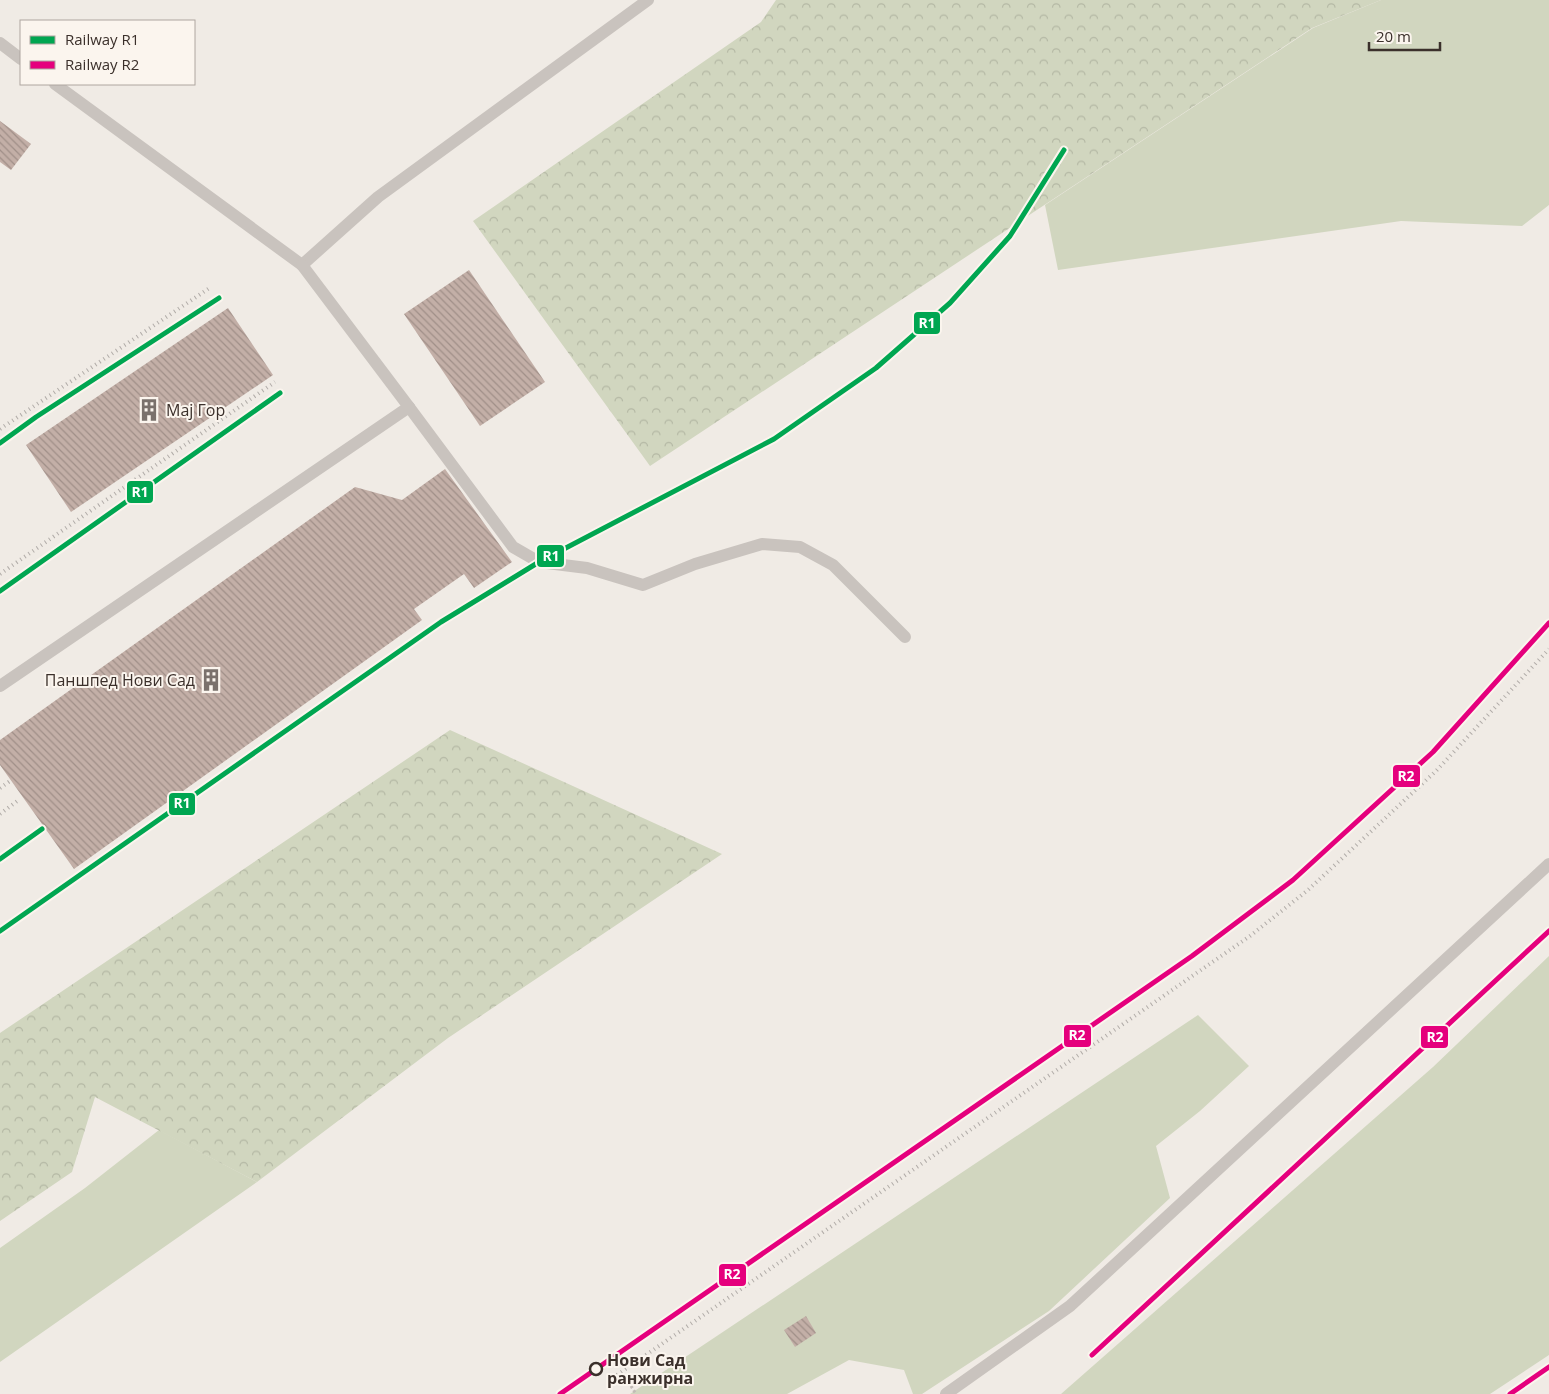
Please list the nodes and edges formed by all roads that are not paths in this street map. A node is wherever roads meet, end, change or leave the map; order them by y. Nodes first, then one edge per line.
1 (648, 0) edge
2 (0, 43) edge
3 (20, 58) edge
4 (56, 85) edge
5 (302, 265) junction
6 (409, 407) junction
7 (905, 636) dead end
8 (0, 686) edge
9 (1549, 864) edge
10 (946, 1394) edge

1 - 5 lane
2 - 3 lane
4 - 5 lane
5 - 6 lane
6 - 7 lane
6 - 8 lane
9 - 10 lane

